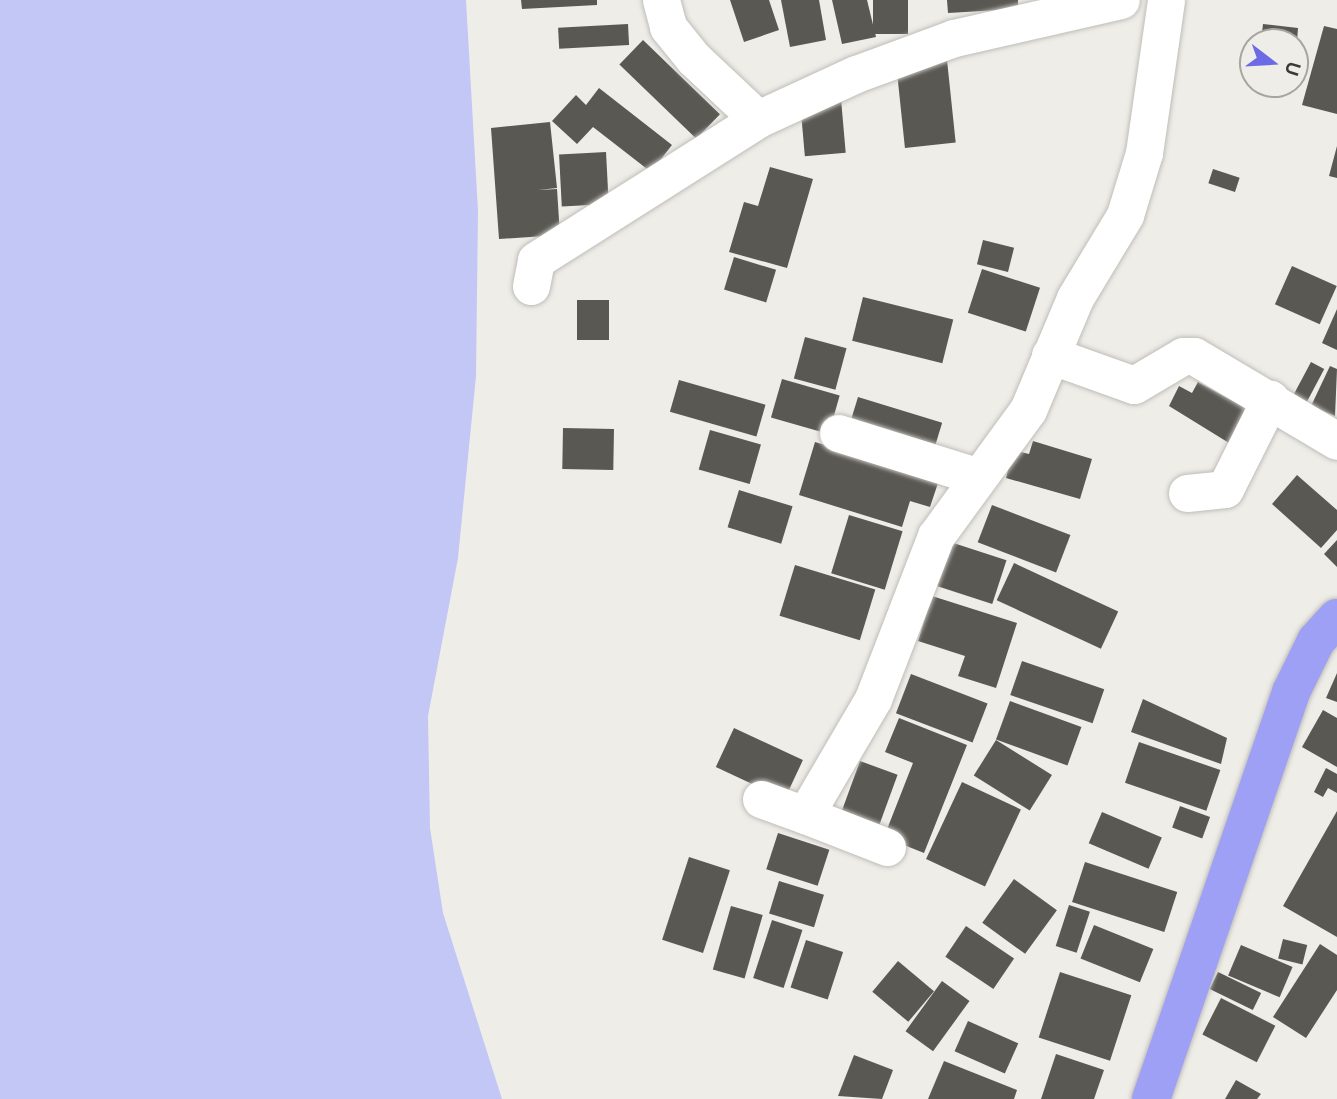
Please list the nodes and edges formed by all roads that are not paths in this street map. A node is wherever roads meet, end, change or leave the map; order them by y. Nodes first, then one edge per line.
1 (661, 0) edge
2 (1121, 0) edge
3 (1163, 15) edge
4 (758, 119) junction
5 (531, 286) dead end
6 (1050, 355) junction
7 (1270, 399) junction
8 (838, 433) dead end
9 (1337, 441) edge
10 (976, 476) junction
11 (1187, 493) dead end
12 (1337, 618) edge
13 (761, 799) dead end
14 (805, 815) junction
15 (887, 847) dead end
16 (1151, 1099) edge

1 - 4 street
2 - 4 street
3 - 6 street
4 - 5 street
6 - 7 street
6 - 10 street
7 - 9 street
7 - 11 street
8 - 10 street
10 - 14 street
12 - 16 highway
13 - 14 street
14 - 15 street

